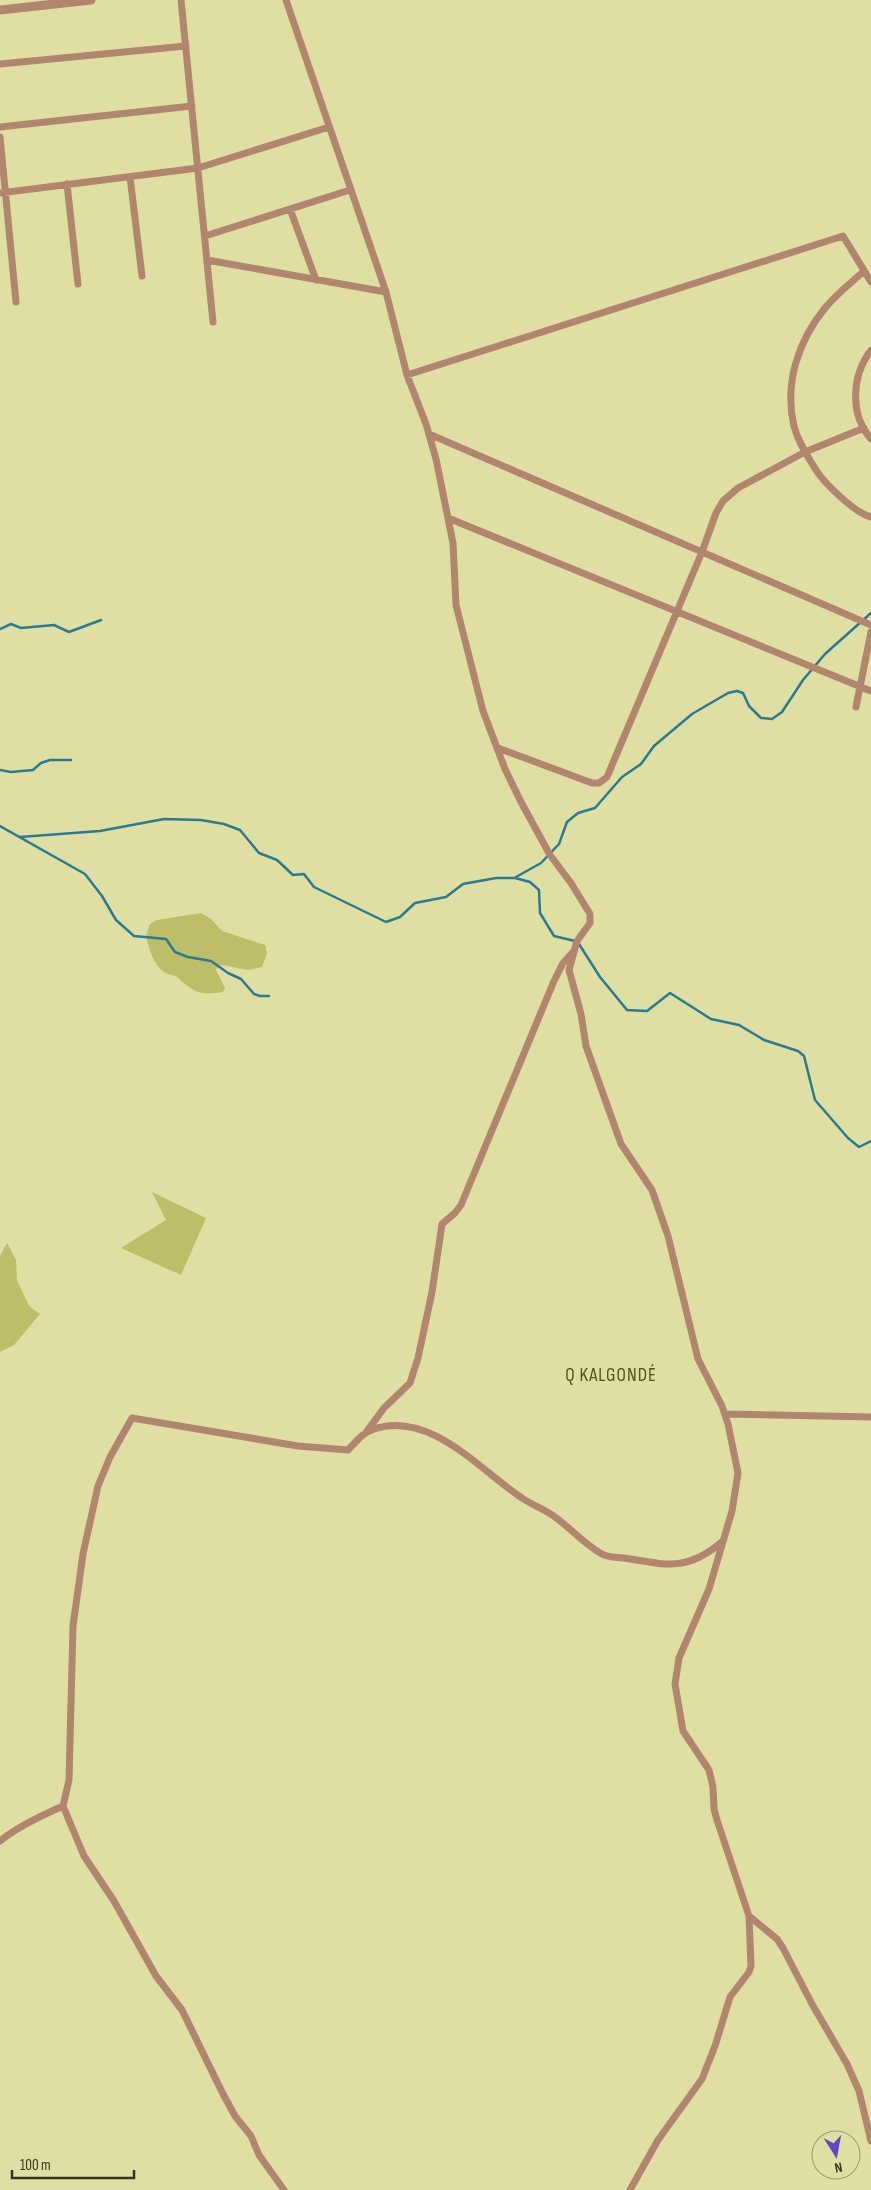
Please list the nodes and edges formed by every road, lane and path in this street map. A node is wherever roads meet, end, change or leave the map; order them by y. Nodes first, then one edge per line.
1 (91, 0) edge
2 (181, 0) edge
3 (286, 0) edge
4 (0, 10) edge
5 (186, 46) junction
6 (0, 64) edge
7 (192, 106) junction
8 (329, 127) junction
9 (0, 128) edge
10 (0, 137) edge
11 (198, 168) junction
12 (130, 177) junction
13 (67, 184) junction
14 (350, 190) junction
15 (3, 192) edge
16 (0, 199) edge
17 (290, 209) junction
18 (205, 236) junction
19 (207, 260) junction
20 (864, 271) junction
21 (142, 276) dead end
22 (316, 280) junction
23 (871, 282) edge
24 (78, 284) dead end
25 (386, 292) junction
26 (16, 302) dead end
27 (213, 322) dead end
28 (871, 350) edge
29 (407, 375) junction
30 (864, 428) junction
31 (429, 434) junction
32 (871, 439) edge
33 (805, 452) junction
34 (871, 517) edge
35 (448, 518) junction
36 (702, 552) junction
37 (677, 611) junction
38 (871, 625) edge
39 (871, 632) edge
40 (860, 686) junction
41 (871, 691) edge
42 (856, 707) dead end
43 (498, 748) junction
44 (574, 950) junction
45 (725, 1414) junction
46 (871, 1417) edge
47 (366, 1432) junction
48 (724, 1541) junction
49 (63, 1806) junction
50 (0, 1841) edge
51 (749, 1916) junction
52 (871, 2141) edge
53 (284, 2190) edge
54 (630, 2190) edge

1 - 4 street
2 - 5 street
3 - 8 street
5 - 6 street
5 - 7 street
7 - 9 street
7 - 11 street
8 - 11 street
8 - 14 street
10 - 15 street
11 - 12 street
11 - 18 street
12 - 13 street
12 - 21 street
13 - 15 street
13 - 24 street
14 - 17 street
14 - 25 street
15 - 16 street
15 - 26 street
17 - 18 street
17 - 22 street
18 - 19 street
19 - 22 street
19 - 27 street
20 - 23 street
20 - 29 street
20 - 33 street
22 - 25 street
25 - 29 street
28 - 30 street
29 - 31 street
30 - 32 street
30 - 33 street
31 - 35 street
31 - 36 street
33 - 34 street
33 - 36 street
35 - 37 street
35 - 43 street
36 - 37 street
36 - 38 street
37 - 40 street
37 - 43 street
39 - 40 street
40 - 41 street
40 - 42 street
43 - 44 street
44 - 45 street
44 - 47 street
45 - 46 street
45 - 48 street
47 - 48 street
47 - 49 street
48 - 51 street
49 - 50 street
49 - 53 street
51 - 52 street
51 - 54 street

